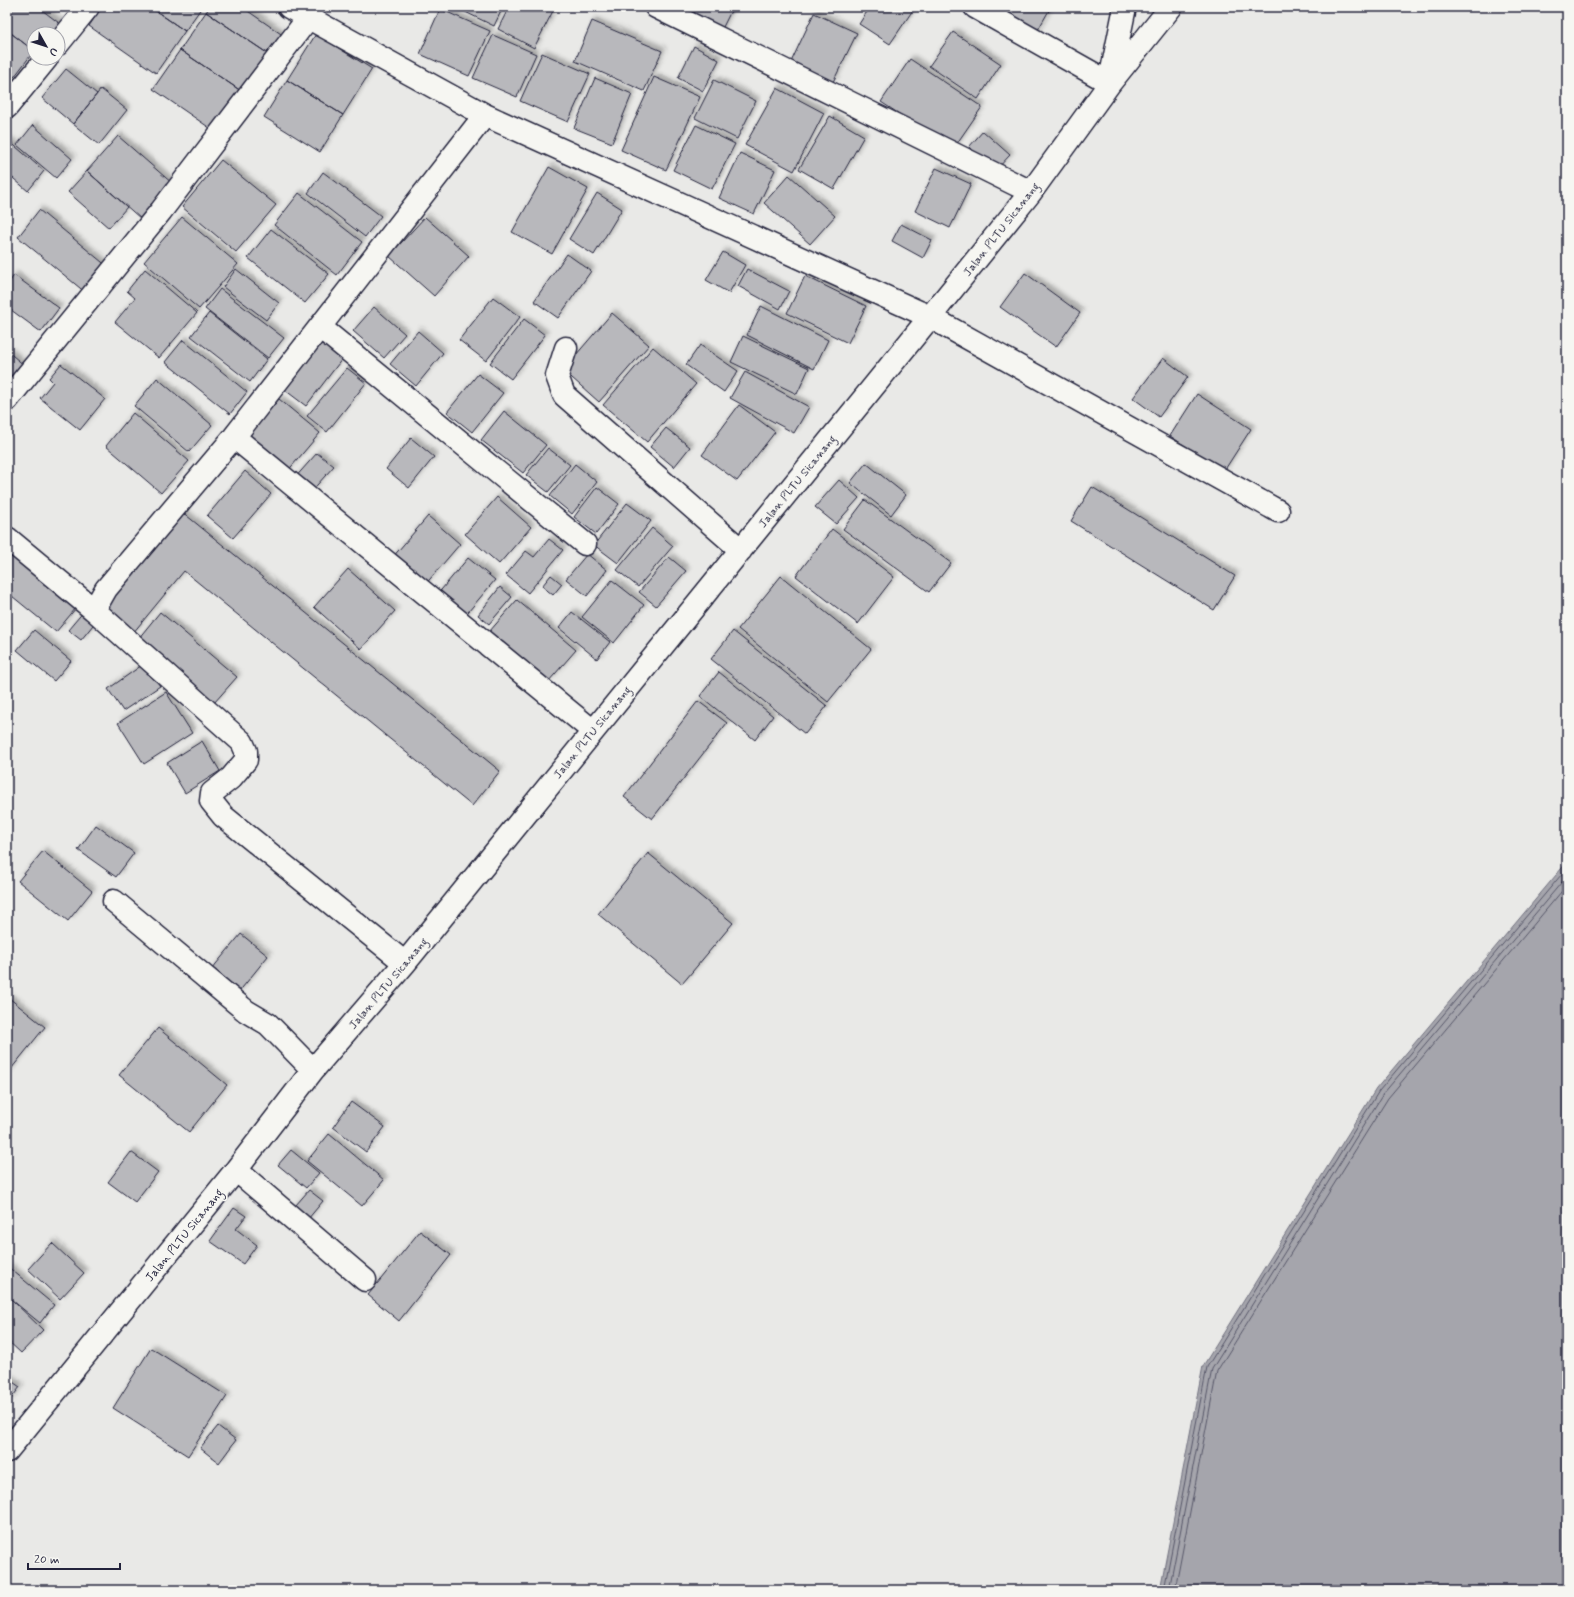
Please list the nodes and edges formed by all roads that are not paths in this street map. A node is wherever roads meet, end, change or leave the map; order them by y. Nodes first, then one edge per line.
1 (88, 7) edge
2 (289, 7) edge
3 (656, 7) edge
4 (975, 7) edge
5 (1125, 7) edge
6 (1171, 7) edge
7 (309, 17) junction
8 (66, 34) edge
9 (41, 66) edge
10 (1110, 83) junction
11 (7, 108) edge
12 (485, 115) junction
13 (1031, 192) junction
14 (930, 317) junction
15 (320, 327) junction
16 (566, 348) dead end
17 (7, 400) edge
18 (234, 437) junction
19 (1278, 511) dead end
20 (7, 538) edge
21 (585, 544) dead end
22 (741, 550) junction
23 (94, 610) junction
24 (593, 731) junction
25 (114, 901) dead end
26 (405, 963) junction
27 (314, 1070) junction
28 (236, 1170) junction
29 (365, 1280) dead end
30 (15, 1426) edge
31 (7, 1452) edge

1 - 8 street
2 - 7 street
3 - 13 street
4 - 10 street
5 - 10 street
6 - 10 street, Jalan PLTU Sicanang
7 - 12 street
7 - 17 street
9 - 11 street
10 - 13 street, Jalan PLTU Sicanang
12 - 14 street
12 - 15 street
13 - 14 street, Jalan PLTU Sicanang
14 - 19 street
14 - 22 street, Jalan PLTU Sicanang
15 - 18 street
15 - 21 street
16 - 22 street
18 - 23 street
18 - 24 street
20 - 23 street
22 - 24 street, Jalan PLTU Sicanang
23 - 26 street
24 - 26 street, Jalan PLTU Sicanang
25 - 27 street
26 - 27 street, Jalan PLTU Sicanang
27 - 28 street, Jalan PLTU Sicanang
28 - 29 street
28 - 30 street, Jalan PLTU Sicanang
30 - 31 street, Jalan PLTU Sicanang

